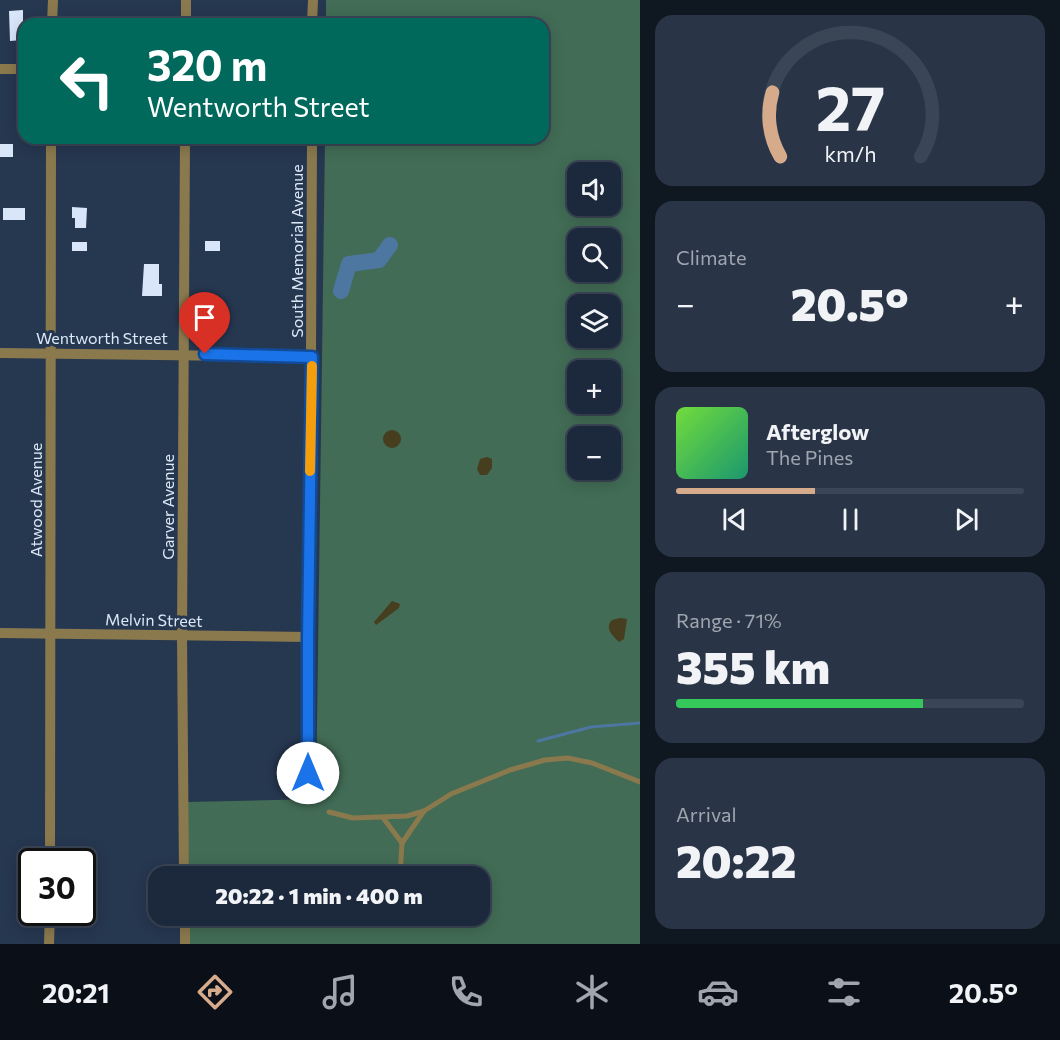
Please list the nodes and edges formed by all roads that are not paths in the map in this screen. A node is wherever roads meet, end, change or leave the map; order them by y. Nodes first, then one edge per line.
1 (53, 0) edge
2 (186, 0) edge
3 (313, 0) edge
4 (52, 18) edge
5 (186, 18) edge
6 (312, 18) edge
7 (0, 69) edge
8 (18, 69) edge
9 (51, 144) edge
10 (185, 144) edge
11 (312, 144) edge
12 (0, 352) edge
13 (51, 353) junction
14 (184, 353) junction
15 (312, 357) junction
16 (0, 633) edge
17 (52, 633) junction
18 (182, 636) junction
19 (308, 637) junction
20 (640, 782) edge
21 (309, 796) dead end
22 (424, 811) junction
23 (329, 812) dead end
24 (384, 819) junction
25 (402, 843) junction
26 (50, 848) edge
27 (184, 866) edge
28 (401, 866) edge
29 (50, 926) edge
30 (185, 926) edge
31 (49, 944) edge
32 (185, 944) edge

1 - 4 street
2 - 5 street
3 - 6 street
7 - 8 street
9 - 13 street, Atwood Avenue
10 - 14 street, Garver Avenue
11 - 15 street, South Memorial Avenue
12 - 13 street, Wentworth Street
13 - 14 street, Wentworth Street
13 - 17 street, Atwood Avenue
14 - 15 street, Wentworth Street
14 - 18 street, Garver Avenue
15 - 19 street, South Memorial Avenue
16 - 17 street, Melvin Street
17 - 18 street, Melvin Street
17 - 26 street, Atwood Avenue
18 - 19 street, Melvin Street
18 - 27 street, Garver Avenue
19 - 21 street, South Memorial Avenue
20 - 22 lane
22 - 24 lane
22 - 25 lane
23 - 24 lane
24 - 25 lane
25 - 28 lane
29 - 31 street
30 - 32 street

